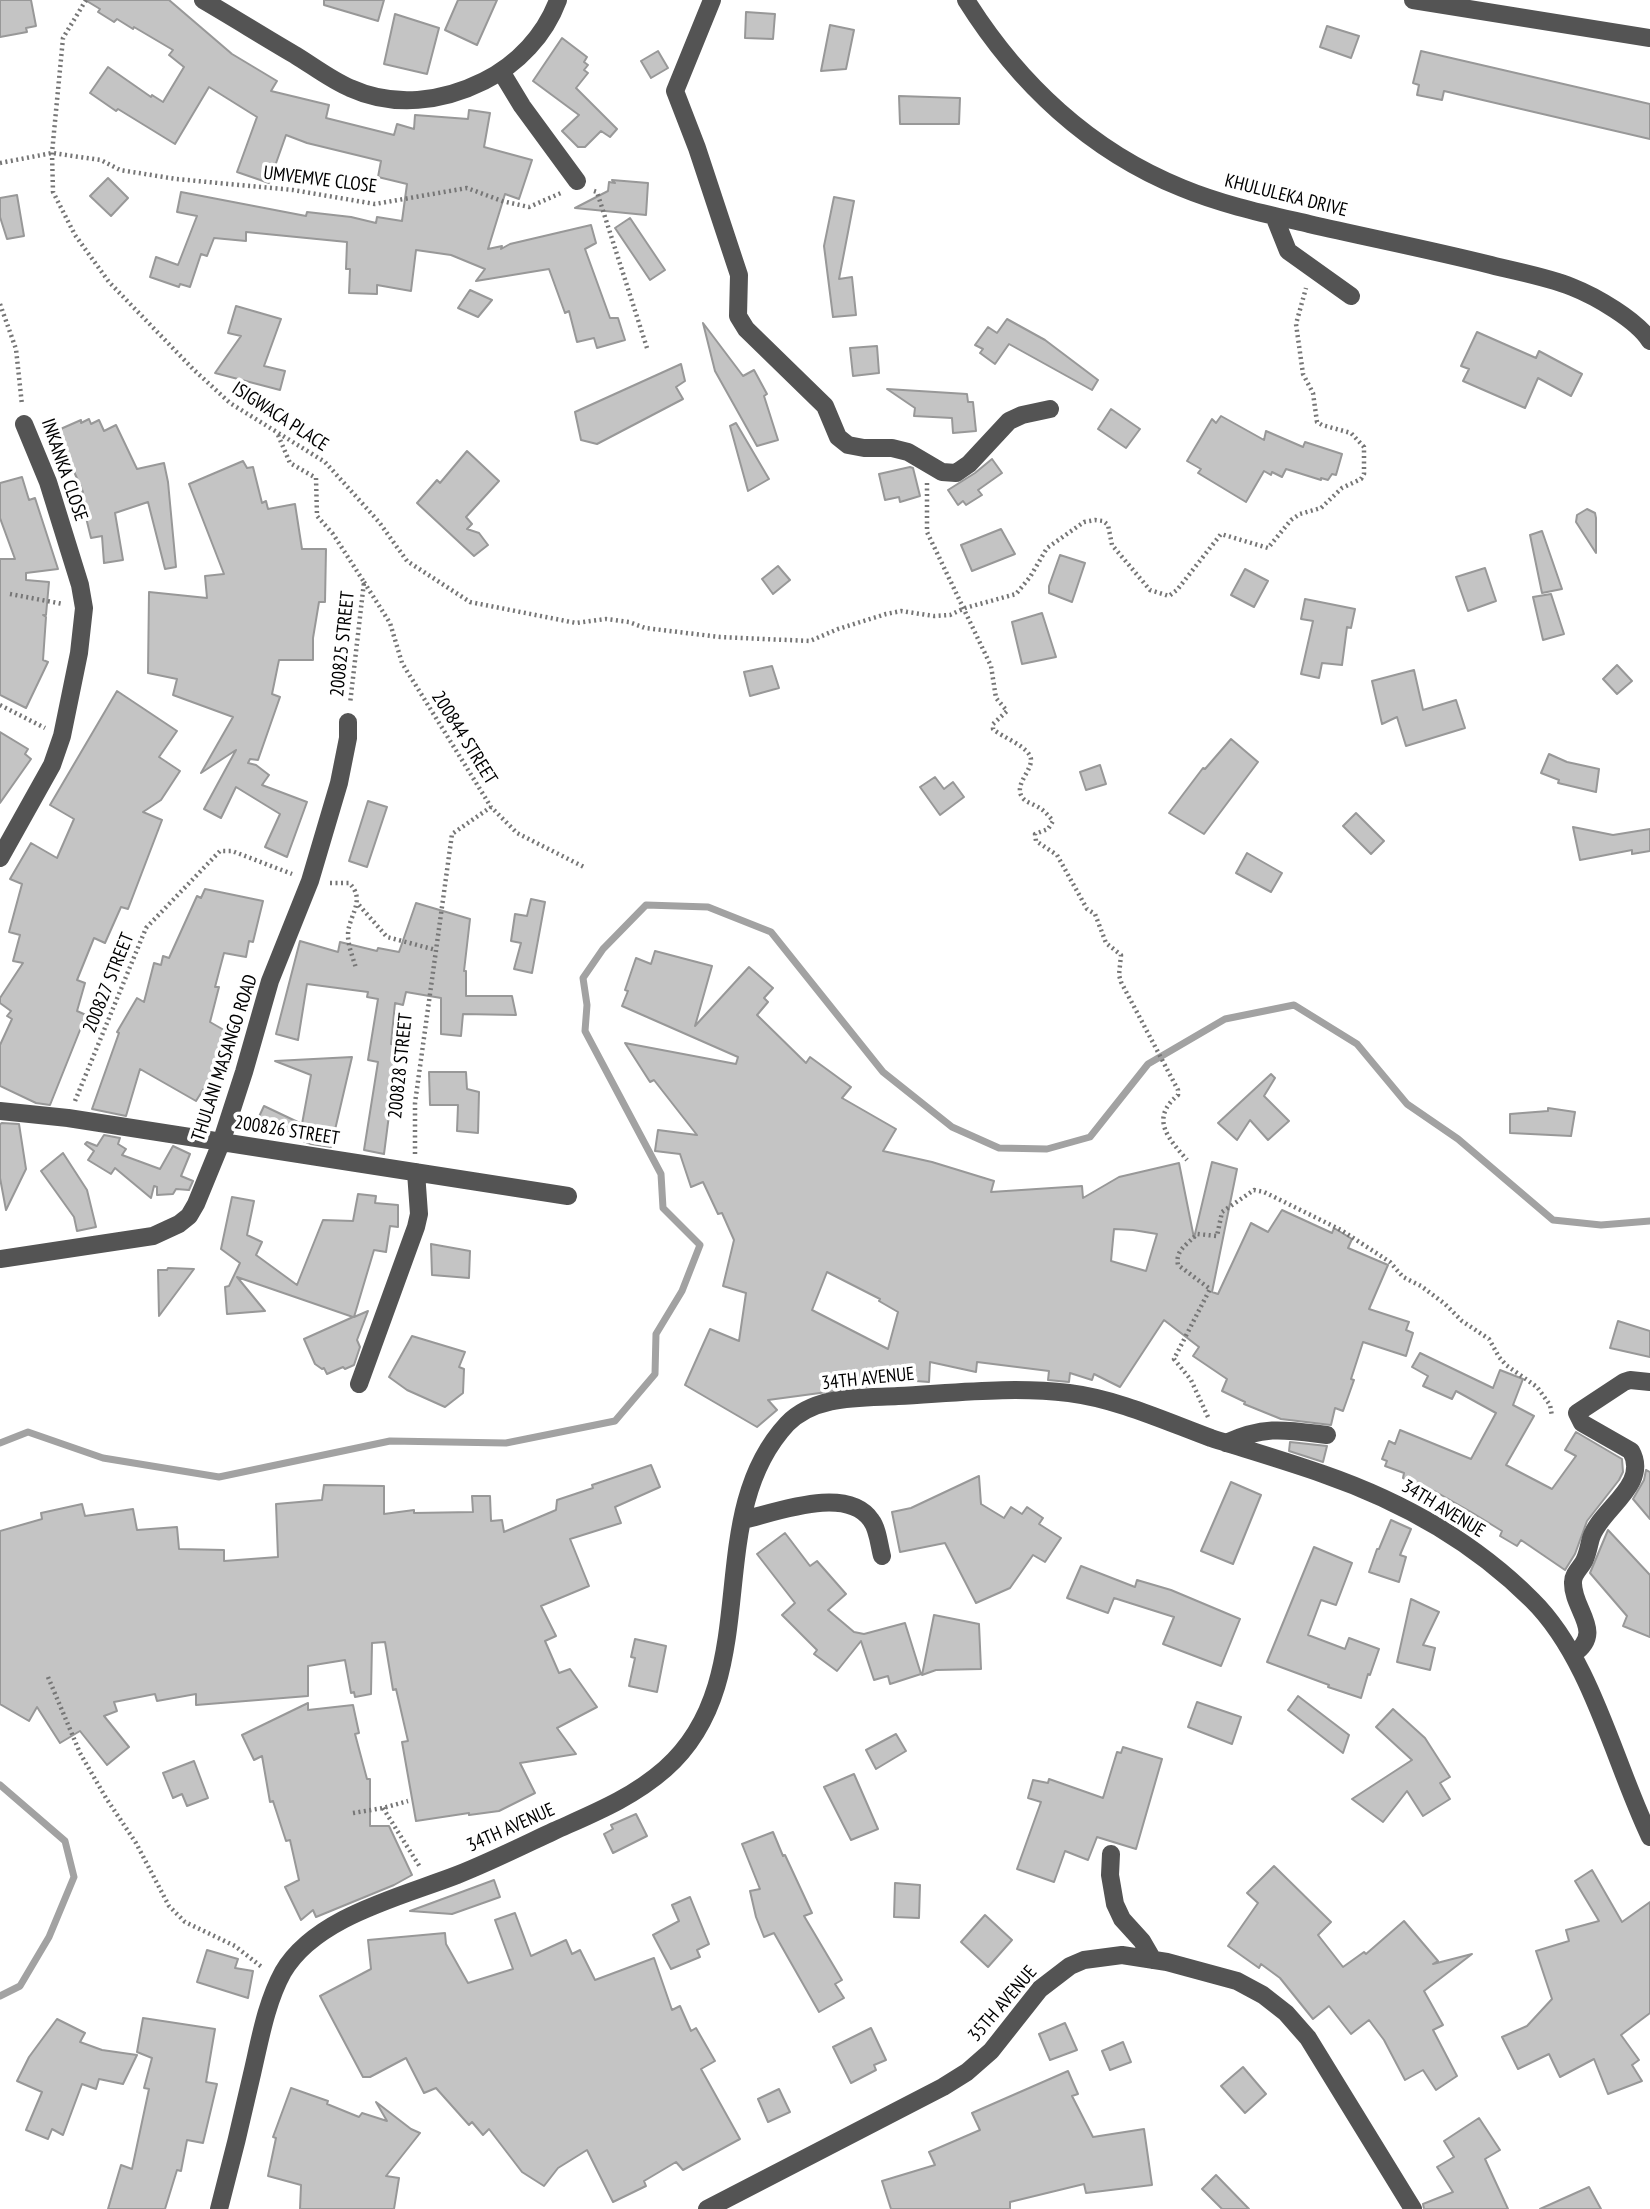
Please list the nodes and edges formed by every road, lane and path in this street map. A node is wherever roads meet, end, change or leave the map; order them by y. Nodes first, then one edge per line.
1 (86, 0) edge
2 (203, 0) edge
3 (558, 0) edge
4 (712, 0) edge
5 (966, 0) edge
6 (1413, 0) edge
7 (1650, 38) edge
8 (502, 73) junction
9 (51, 153) junction
10 (0, 163) edge
11 (577, 181) junction
12 (1274, 216) junction
13 (1320, 275) junction
14 (1351, 296) dead end
15 (0, 304) edge
16 (1649, 338) edge
17 (647, 348) dead end
18 (1050, 409) dead end
19 (24, 424) joint
20 (278, 434) junction
21 (930, 465) junction
22 (364, 582) junction
23 (10, 594) dead end
24 (84, 608) junction
25 (965, 608) junction
26 (0, 705) edge
27 (348, 722) joint
28 (62, 736) junction
29 (491, 807) junction
30 (0, 858) edge
31 (586, 868) dead end
32 (310, 881) junction
33 (358, 905) junction
34 (436, 950) junction
35 (356, 968) dead end
36 (0, 1111) edge
37 (68, 1118) junction
38 (221, 1143) junction
39 (1187, 1160) dead end
40 (416, 1172) junction
41 (568, 1196) dead end
42 (0, 1259) edge
43 (1650, 1382) edge
44 (359, 1384) dead end
45 (1552, 1416) dead end
46 (1327, 1435) dead end
47 (1226, 1443) junction
48 (743, 1520) junction
49 (882, 1556) dead end
50 (1573, 1654) junction
51 (48, 1677) dead end
52 (408, 1801) dead end
53 (383, 1808) junction
54 (353, 1813) dead end
55 (1650, 1837) edge
56 (1111, 1854) dead end
57 (434, 1884) junction
58 (1153, 1960) junction
59 (279, 1982) junction
60 (219, 2209) edge
61 (707, 2209) edge
62 (1413, 2209) edge

1 - 9 path, ISIGWACA PLACE
2 - 8 street
3 - 8 street
4 - 21 street
5 - 12 street, KHULULEKA DRIVE
6 - 7 street
8 - 11 street
9 - 10 path
9 - 11 path, UMVEMVE CLOSE
9 - 20 path, ISIGWACA PLACE
11 - 17 path
12 - 13 street
12 - 16 street, KHULULEKA DRIVE
13 - 14 street
13 - 25 path
15 - 19 path, INKANKA CLOSE
18 - 21 street
19 - 24 street, INKANKA CLOSE
20 - 22 path, 200825 STREET
20 - 25 path, ISIGWACA PLACE
21 - 25 path
22 - 27 path, 200825 STREET
22 - 29 path, 200844 STREET
23 - 24 path
24 - 28 street, INKANKA CLOSE
25 - 39 path
26 - 28 path
27 - 32 street, THULANI MASANGO ROAD
28 - 30 street, INKANKA CLOSE
29 - 31 path, 200844 STREET
29 - 34 path, 200828 STREET
32 - 33 path
32 - 37 path, 200827 STREET
32 - 38 street, THULANI MASANGO ROAD
33 - 34 path
33 - 35 path
34 - 40 path, 200828 STREET
36 - 37 street, 200826 STREET
37 - 38 street, 200826 STREET
38 - 40 street, 200826 STREET
38 - 42 street, THULANI MASANGO ROAD
40 - 41 street, 200826 STREET
40 - 44 street
43 - 50 street
45 - 47 path
46 - 47 street
47 - 48 street, 34TH AVENUE
47 - 50 street, 34TH AVENUE
48 - 49 street
48 - 57 street, 34TH AVENUE
50 - 55 street, 34TH AVENUE
51 - 59 path
52 - 53 path
53 - 54 path
53 - 57 path
56 - 58 street
57 - 59 street, 34TH AVENUE
58 - 61 street, 35TH AVENUE
58 - 62 street, 35TH AVENUE
59 - 60 street, 34TH AVENUE

